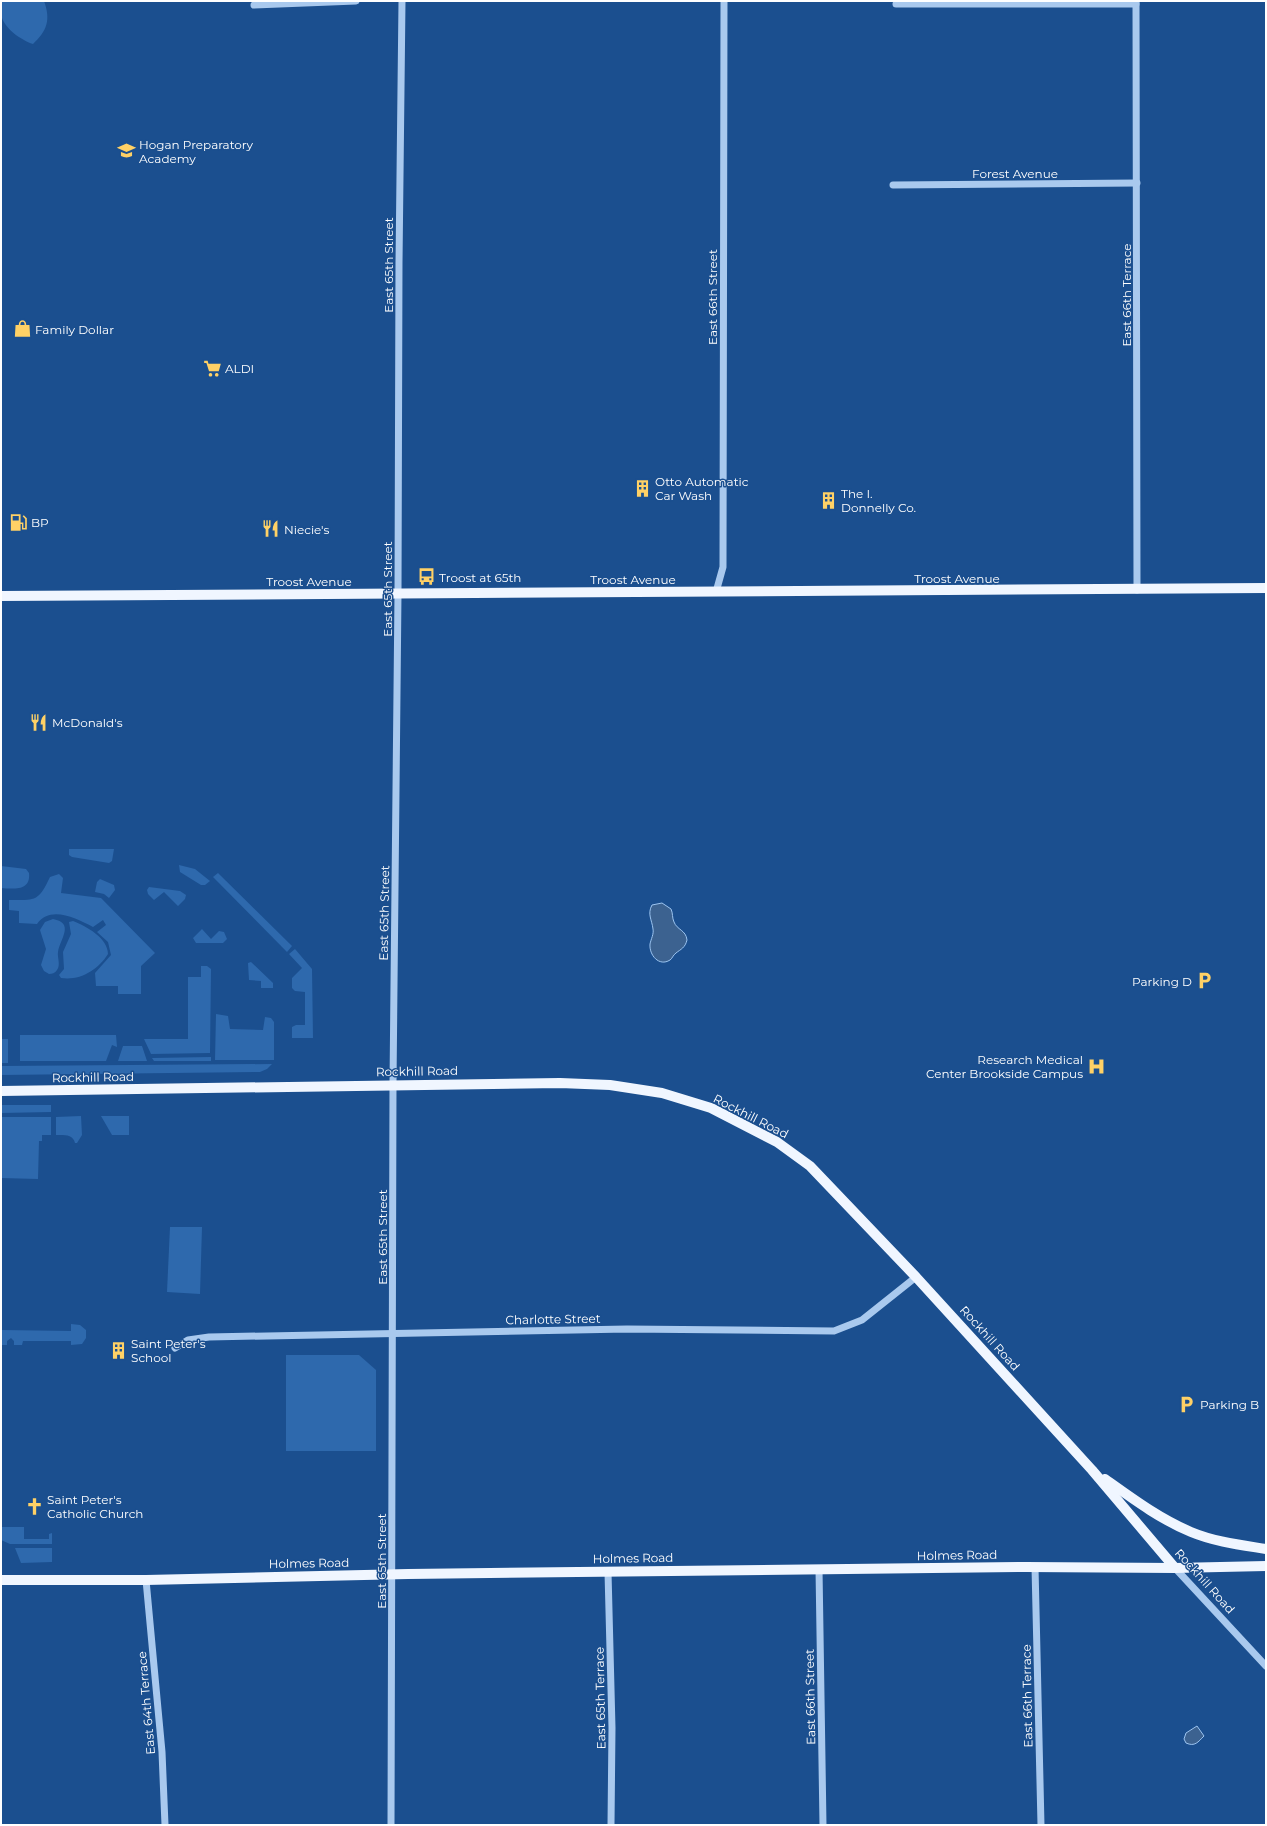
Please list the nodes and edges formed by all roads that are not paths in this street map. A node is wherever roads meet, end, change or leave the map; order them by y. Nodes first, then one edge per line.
1 (356, 1) edge
2 (402, 1) edge
3 (724, 1) edge
4 (1136, 2) edge
5 (896, 4) dead end
6 (254, 5) dead end
7 (1137, 183) junction
8 (893, 185) dead end
9 (1266, 588) edge
10 (1137, 590) junction
11 (716, 592) junction
12 (398, 594) junction
13 (1, 596) edge
14 (393, 1084) junction
15 (1, 1091) edge
16 (916, 1277) junction
17 (392, 1333) junction
18 (176, 1348) dead end
19 (1092, 1470) junction
20 (1266, 1549) edge
21 (1266, 1566) edge
22 (1035, 1567) junction
23 (1175, 1568) junction
24 (818, 1569) junction
25 (608, 1572) junction
26 (392, 1574) junction
27 (1, 1580) edge
28 (146, 1580) junction
29 (1266, 1666) edge
30 (165, 1825) edge
31 (390, 1825) edge
32 (611, 1825) edge
33 (823, 1825) edge
34 (1041, 1825) edge

1 - 6 street
2 - 12 street, East 65th Street
3 - 11 street, East 66th Street
4 - 5 street
4 - 7 street, East 66th Terrace
7 - 8 street, Forest Avenue
7 - 10 street, East 66th Terrace
9 - 10 main road, Troost Avenue
10 - 11 main road, Troost Avenue
11 - 12 main road, Troost Avenue
12 - 13 main road, Troost Avenue
12 - 14 street, East 65th Street
14 - 15 main road, Rockhill Road
14 - 16 main road, Rockhill Road
14 - 17 street, East 65th Street
16 - 17 street, Charlotte Street
16 - 19 main road, Rockhill Road
17 - 18 street, Charlotte Street
17 - 26 street, East 65th Street
19 - 20 main road
19 - 23 main road, Rockhill Road
21 - 23 main road, Holmes Road
22 - 23 main road, Holmes Road
22 - 24 main road, Holmes Road
22 - 34 street, East 66th Terrace
23 - 29 street, Rockhill Road
24 - 25 main road, Holmes Road
24 - 33 street, East 66th Street
25 - 26 main road, Holmes Road
25 - 32 street, East 65th Terrace
26 - 28 main road, Holmes Road
26 - 31 street, East 65th Street
27 - 28 main road, Holmes Road
28 - 30 street, East 64th Terrace

